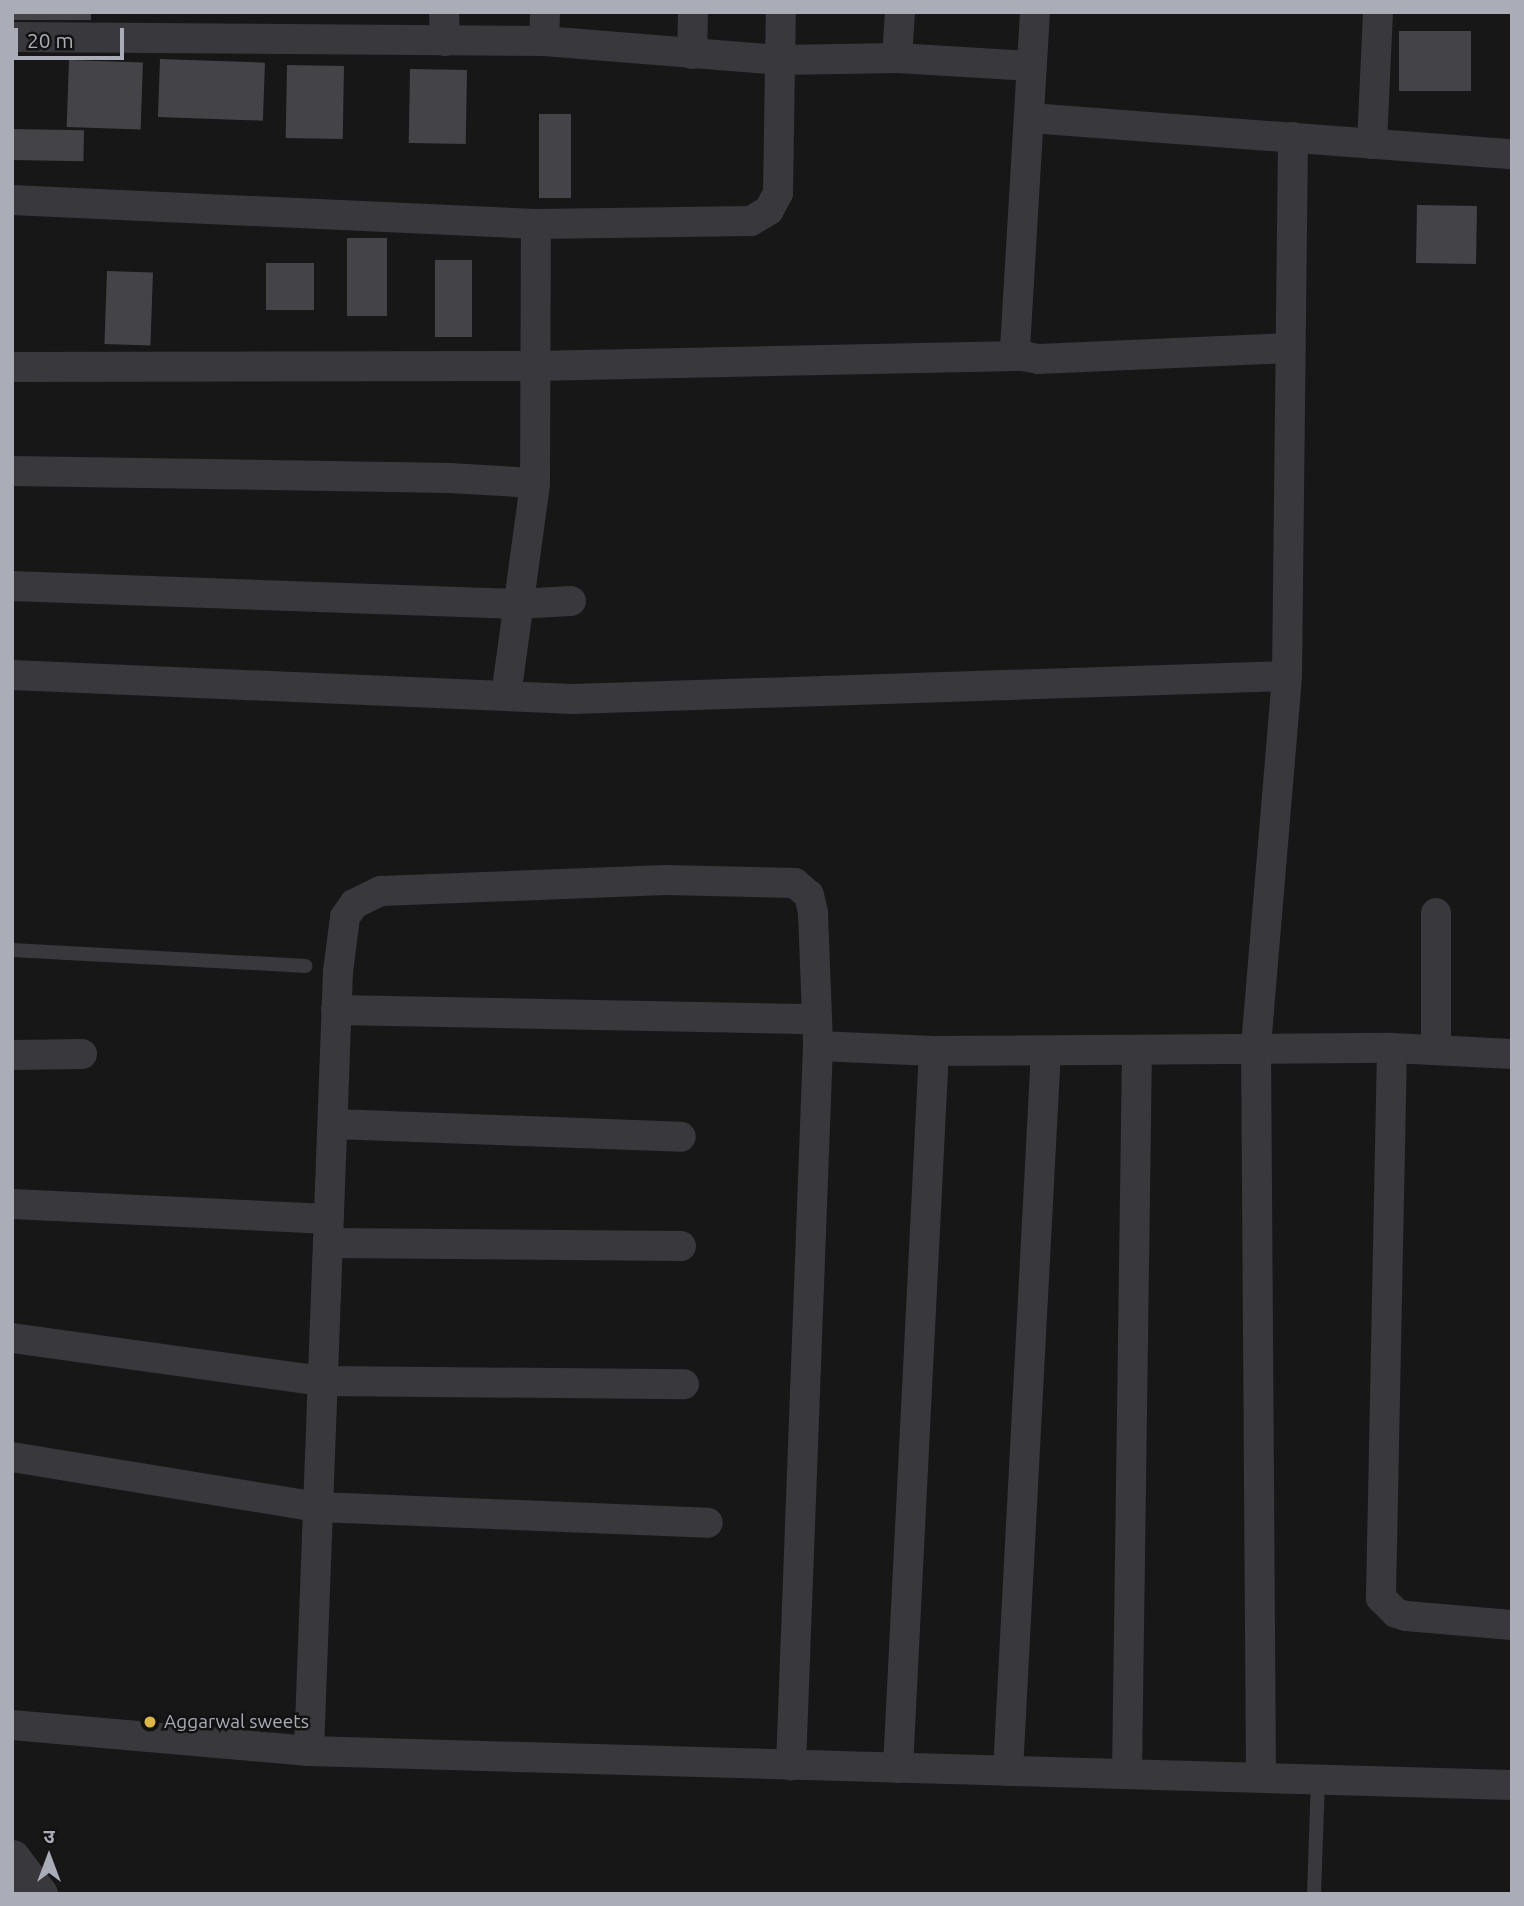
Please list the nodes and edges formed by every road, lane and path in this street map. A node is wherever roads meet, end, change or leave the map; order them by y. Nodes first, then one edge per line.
1 (693, 12) edge
2 (781, 12) edge
3 (900, 12) edge
4 (1035, 12) edge
5 (1378, 12) edge
6 (444, 26) edge
7 (544, 27) edge
8 (12, 37) edge
9 (692, 54) junction
10 (897, 58) junction
11 (780, 60) junction
12 (1032, 66) junction
13 (1030, 118) junction
14 (1293, 136) junction
15 (1372, 144) junction
16 (1512, 154) edge
17 (12, 200) edge
18 (536, 224) junction
19 (1291, 348) junction
20 (1023, 356) junction
21 (535, 366) junction
22 (12, 367) edge
23 (12, 471) edge
24 (535, 483) junction
25 (12, 586) edge
26 (571, 601) dead end
27 (516, 604) junction
28 (12, 676) edge
29 (1287, 676) junction
30 (506, 696) junction
31 (1436, 913) dead end
32 (12, 950) edge
33 (306, 966) dead end
34 (336, 1010) junction
35 (817, 1032) junction
36 (1256, 1046) junction
37 (1392, 1048) junction
38 (1137, 1050) junction
39 (1436, 1050) junction
40 (934, 1051) junction
41 (1046, 1051) junction
42 (82, 1054) dead end
43 (1512, 1054) edge
44 (12, 1055) edge
45 (334, 1124) junction
46 (681, 1137) dead end
47 (12, 1204) edge
48 (328, 1231) junction
49 (681, 1246) dead end
50 (12, 1338) edge
51 (323, 1381) junction
52 (684, 1384) dead end
53 (12, 1457) edge
54 (318, 1507) junction
55 (708, 1523) dead end
56 (1512, 1625) edge
57 (12, 1725) edge
58 (309, 1751) junction
59 (791, 1765) junction
60 (898, 1768) junction
61 (1008, 1771) junction
62 (1128, 1774) junction
63 (1261, 1776) junction
64 (1318, 1779) junction
65 (1512, 1785) edge
66 (12, 1858) edge
67 (39, 1894) edge
68 (1314, 1894) edge

1 - 9 street
2 - 11 street
3 - 10 street
4 - 12 street
5 - 15 street
6 - 7 street
6 - 8 street
7 - 9 street
9 - 11 street
10 - 11 street
10 - 12 street
11 - 18 street
12 - 13 street
13 - 14 street
13 - 20 street
14 - 15 street
14 - 19 street
15 - 16 street
17 - 18 street
18 - 21 street
19 - 20 street
19 - 29 street
20 - 21 street
21 - 22 street
21 - 24 street
23 - 24 street
24 - 27 street
25 - 27 street
26 - 27 street
27 - 30 street
28 - 30 street
29 - 30 street
29 - 36 street
31 - 39 street
32 - 33 lane
34 - 35 street
34 - 35 street
34 - 45 street
35 - 40 street
35 - 59 street
36 - 37 street
36 - 38 street
36 - 63 street
37 - 39 street
37 - 56 street
38 - 41 street
38 - 62 street
39 - 43 street
40 - 41 street
40 - 60 street
41 - 61 street
42 - 44 street
45 - 46 street
45 - 48 street
47 - 48 street
48 - 49 street
48 - 51 street
50 - 51 street
51 - 52 street
51 - 54 street
53 - 54 street
54 - 55 street
54 - 58 street
57 - 58 street
58 - 59 street
59 - 60 street
60 - 61 street
61 - 62 street
62 - 63 street
63 - 64 street
64 - 65 street
64 - 68 lane
66 - 67 street

